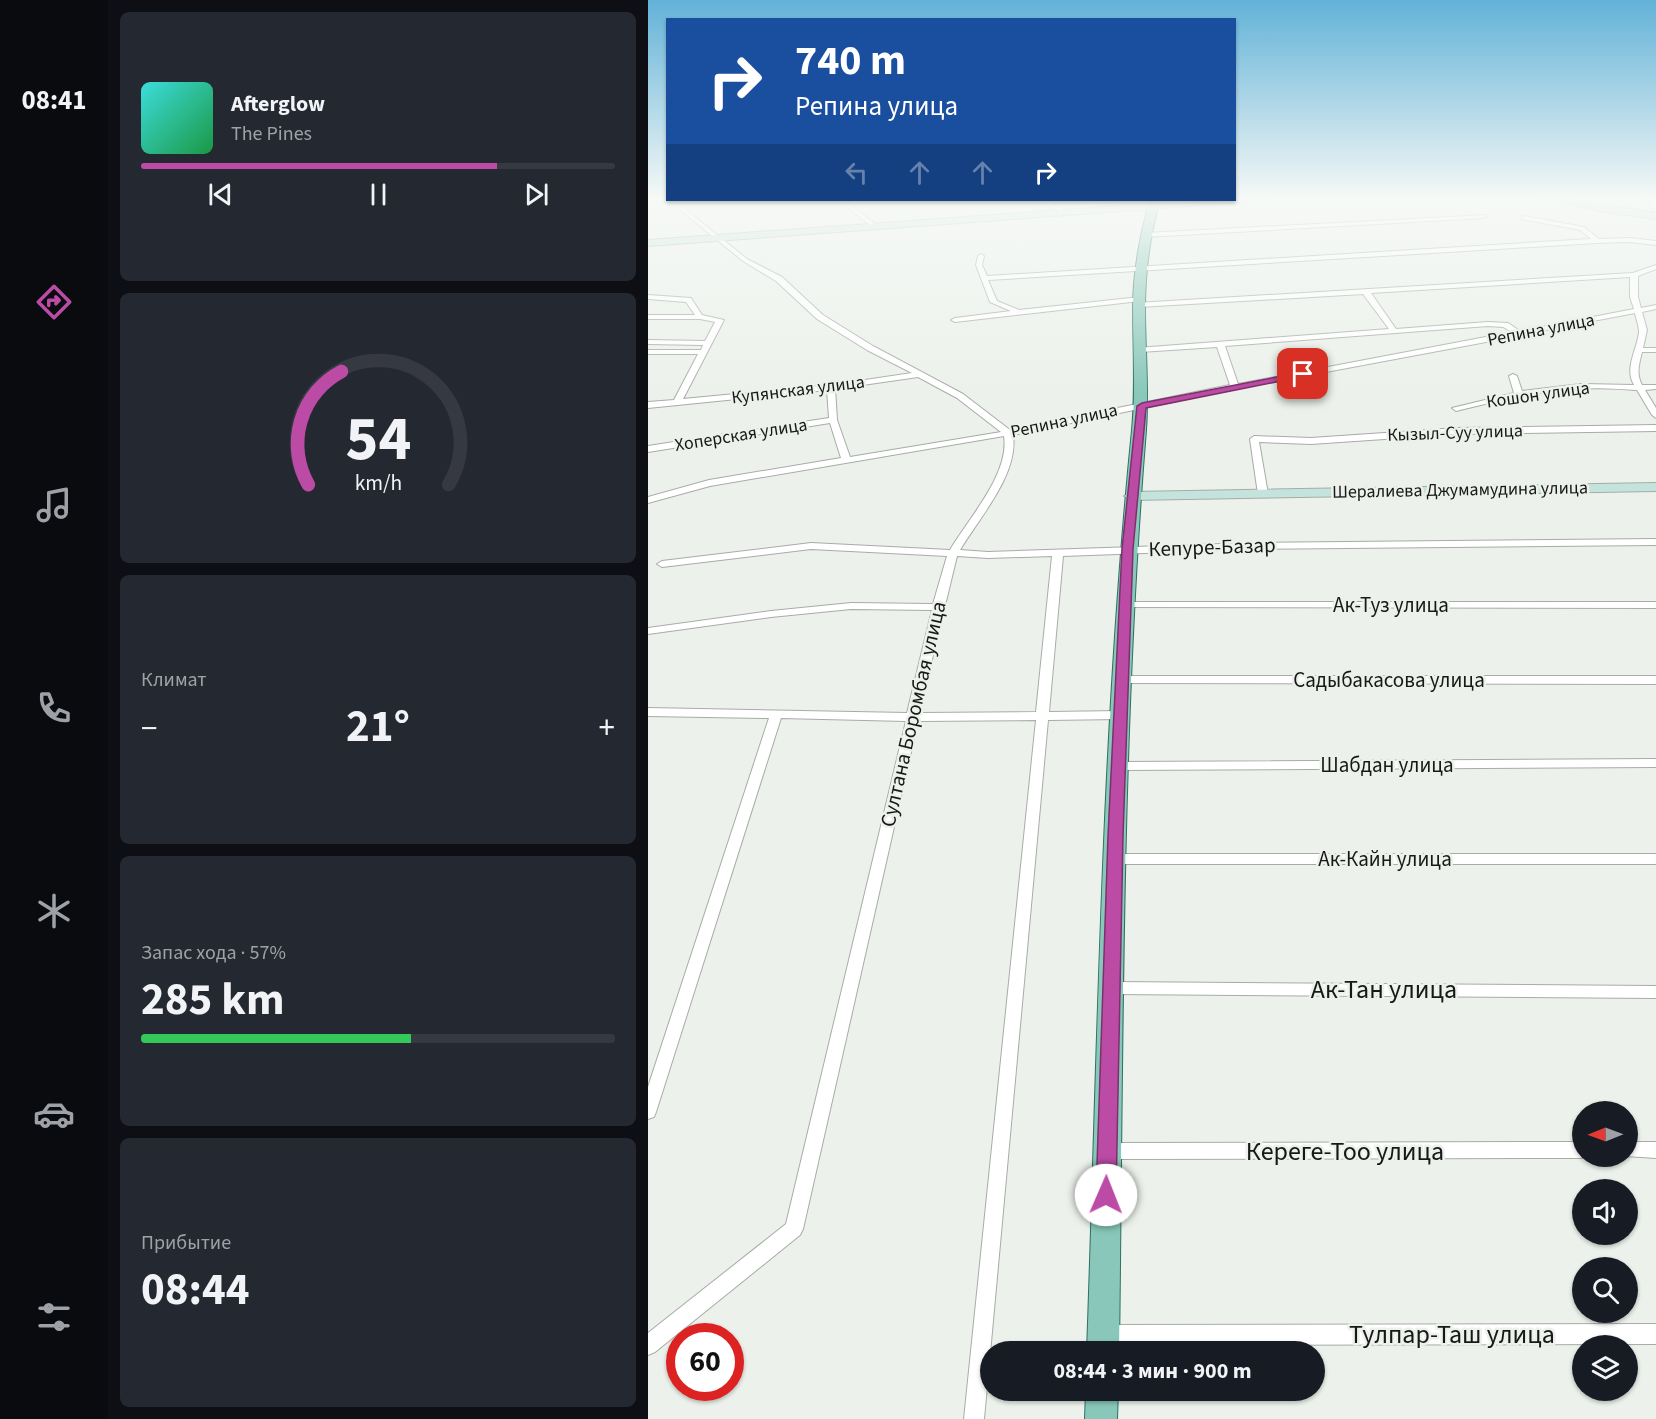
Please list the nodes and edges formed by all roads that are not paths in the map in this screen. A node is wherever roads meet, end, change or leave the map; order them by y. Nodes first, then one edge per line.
1 (751, 263) edge
2 (979, 263) edge
3 (1143, 263) edge
4 (1224, 263) edge
5 (1656, 267) edge
6 (1143, 268) junction
7 (1634, 275) junction
8 (984, 278) junction
9 (1366, 292) junction
10 (648, 297) edge
11 (1140, 302) junction
12 (1656, 308) edge
13 (1639, 310) junction
14 (1020, 312) junction
15 (648, 317) edge
16 (700, 317) junction
17 (955, 320) dead end
18 (1395, 332) junction
19 (1521, 334) junction
20 (648, 342) edge
21 (709, 343) junction
22 (1221, 346) junction
23 (1140, 350) junction
24 (1640, 350) junction
25 (1656, 350) edge
26 (648, 352) edge
27 (704, 352) junction
28 (918, 375) junction
29 (1513, 376) dead end
30 (831, 387) junction
31 (1235, 387) junction
32 (1638, 387) junction
33 (1656, 387) edge
34 (1519, 394) junction
35 (677, 403) junction
36 (648, 405) edge
37 (1142, 406) junction
38 (1456, 408) dead end
39 (1656, 416) edge
40 (833, 420) junction
41 (1656, 428) edge
42 (1008, 433) junction
43 (648, 449) edge
44 (846, 460) junction
45 (1656, 487) edge
46 (1263, 494) junction
47 (1131, 496) junction
48 (648, 500) edge
49 (1656, 542) edge
50 (1128, 549) junction
51 (1058, 552) junction
52 (952, 554) junction
53 (662, 564) dead end
54 (1125, 604) junction
55 (1656, 605) edge
56 (938, 607) junction
57 (648, 631) edge
58 (1122, 680) junction
59 (1656, 680) edge
60 (648, 712) edge
61 (776, 715) junction
62 (1121, 715) junction
63 (1042, 716) junction
64 (912, 717) junction
65 (1656, 763) edge
66 (1118, 766) junction
67 (1115, 859) junction
68 (1656, 859) edge
69 (1112, 988) junction
70 (1656, 992) edge
71 (648, 1112) edge
72 (1572, 1150) edge
73 (1638, 1150) edge
74 (1656, 1150) edge
75 (1107, 1151) junction
76 (1656, 1334) edge
77 (1103, 1341) edge
78 (1226, 1341) edge
79 (648, 1345) edge
80 (1102, 1401) edge
81 (974, 1419) edge
82 (1101, 1419) edge

1 - 28 street
2 - 8 street
3 - 6 main road
4 - 6 street
5 - 7 street
6 - 8 street
6 - 11 main road
7 - 9 street
7 - 13 street
8 - 14 street
9 - 11 street
9 - 18 street
10 - 16 street
11 - 14 street
11 - 23 main road
12 - 13 street, Репина улица
13 - 19 street, Репина улица
13 - 24 street
14 - 17 street
15 - 16 street
16 - 21 street
18 - 19 street
18 - 22 street
19 - 31 street, Репина улица
20 - 21 street
21 - 27 street
22 - 23 street
22 - 31 street
23 - 37 main road
24 - 25 street
24 - 32 street
26 - 27 street
27 - 35 street
28 - 30 street, Купянская улица
28 - 42 street
29 - 34 street
30 - 35 street, Купянская улица
30 - 40 street, Хоперская улица
31 - 37 street, Репина улица
32 - 33 street, Кошон улица
32 - 34 street, Кошон улица
32 - 39 street
34 - 38 street, Кошон улица
35 - 36 street, Купянская улица
37 - 42 street, Репина улица
37 - 47 main road
40 - 43 street, Хоперская улица
40 - 44 street, Хоперская улица
41 - 46 street, Кызыл-Суу улица
42 - 44 street, Репина улица
42 - 52 street, Султана Боромбая улица
44 - 48 street, Репина улица
45 - 46 main road, Шералиева Джумамудина улица
46 - 47 main road, Шералиева Джумамудина улица
47 - 50 main road
49 - 50 street, Кепуре-Базар
50 - 51 street, Кепуре-Базар
50 - 54 main road
51 - 52 street, Кепуре-Базар
51 - 63 street
52 - 53 street, Кепуре-Базар
52 - 56 street, Султана Боромбая улица
54 - 55 street, Ак-Туз улица
54 - 58 main road
56 - 57 street
56 - 64 street, Султана Боромбая улица
58 - 59 street, Садыбакасова улица
58 - 62 main road
60 - 61 street
61 - 64 street
61 - 71 street
62 - 63 street
62 - 66 main road
63 - 64 street
63 - 81 street
64 - 79 street, Султана Боромбая улица
65 - 66 street, Шабдан улица
66 - 67 main road
67 - 68 street, Ак-Кайн улица
67 - 69 main road
69 - 70 street, Ак-Тан улица
69 - 75 main road
72 - 75 street, Кереге-Тоо улица
73 - 74 street
75 - 77 main road
76 - 78 street, Тулпар-Таш улица
80 - 82 main road

